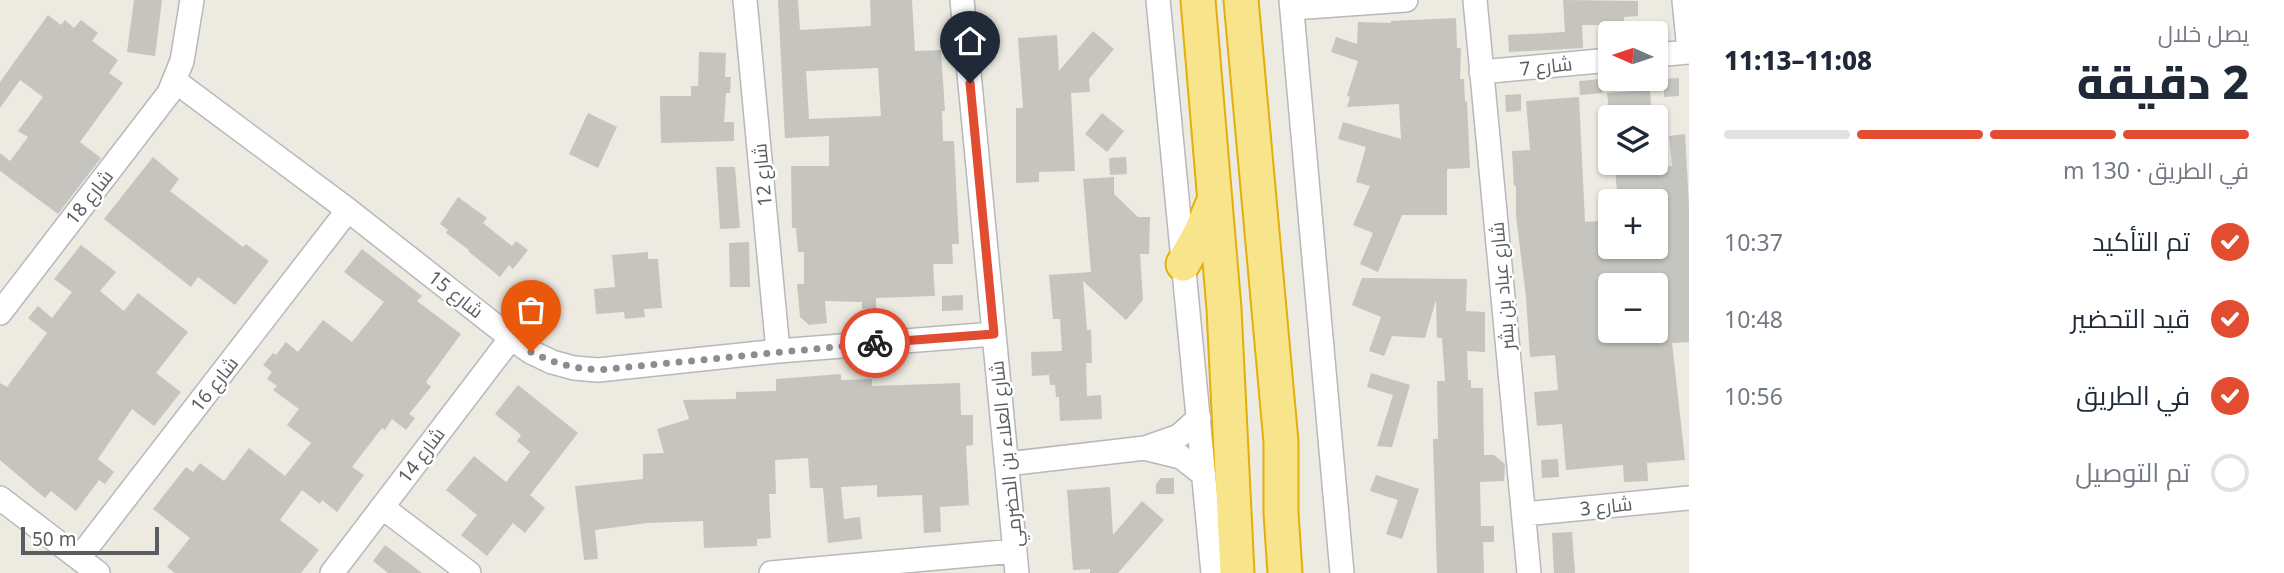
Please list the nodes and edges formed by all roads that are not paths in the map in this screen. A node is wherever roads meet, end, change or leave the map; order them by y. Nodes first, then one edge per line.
1 (192, 0) edge
2 (745, 0) edge
3 (962, 0) edge
4 (1157, 0) edge
5 (1198, 0) edge
6 (1241, 0) edge
7 (1406, 0) edge
8 (1475, 0) edge
9 (1684, 0) edge
10 (1292, 4) edge
11 (1689, 51) edge
12 (1668, 54) edge
13 (1598, 61) edge
14 (1481, 72) junction
15 (176, 81) junction
16 (1214, 198) junction
17 (348, 210) junction
18 (1183, 264) junction
19 (1224, 309) junction
20 (0, 313) edge
21 (994, 334) junction
22 (511, 338) junction
23 (778, 351) junction
24 (1199, 418) junction
25 (1281, 442) junction
26 (1145, 448) junction
27 (1007, 464) junction
28 (1204, 475) junction
29 (0, 498) edge
30 (1689, 498) edge
31 (382, 507) junction
32 (1524, 514) junction
33 (79, 558) junction
34 (1016, 562) edge
35 (98, 573) edge
36 (332, 573) edge
37 (469, 573) edge
38 (771, 573) edge
39 (1213, 573) edge
40 (1237, 573) edge
41 (1258, 573) edge
42 (1285, 573) edge
43 (1304, 573) edge
44 (1342, 573) edge
45 (1529, 573) edge

1 - 15 street, شارع 18
2 - 23 street, شارع 12
3 - 21 street, شارع العلاء بن الحضرمي
4 - 18 street
5 - 16 highway
6 - 25 highway
7 - 10 street
8 - 14 street, شارع عباد بن بشر
9 - 11 street
10 - 44 street
11 - 12 street
13 - 14 street, شارع 7
14 - 32 street, شارع عباد بن بشر
15 - 17 street, شارع 15
15 - 20 street, شارع 18
16 - 18 highway
16 - 19 highway
17 - 22 street, شارع 15
17 - 33 street, شارع 16
18 - 24 street
19 - 40 highway
19 - 41 highway
21 - 23 street, شارع 15
21 - 27 street, شارع العلاء بن الحضرمي
22 - 23 street, شارع 15
22 - 31 street, شارع 14
24 - 26 street
24 - 28 street
25 - 42 highway
25 - 43 highway
26 - 27 street
26 - 28 street
27 - 34 street, شارع العلاء بن الحضرمي
28 - 39 street
29 - 33 street
30 - 32 street, شارع 3
31 - 36 street, شارع 14
31 - 37 street
32 - 45 street, شارع عباد بن بشر
33 - 35 street
34 - 38 street

